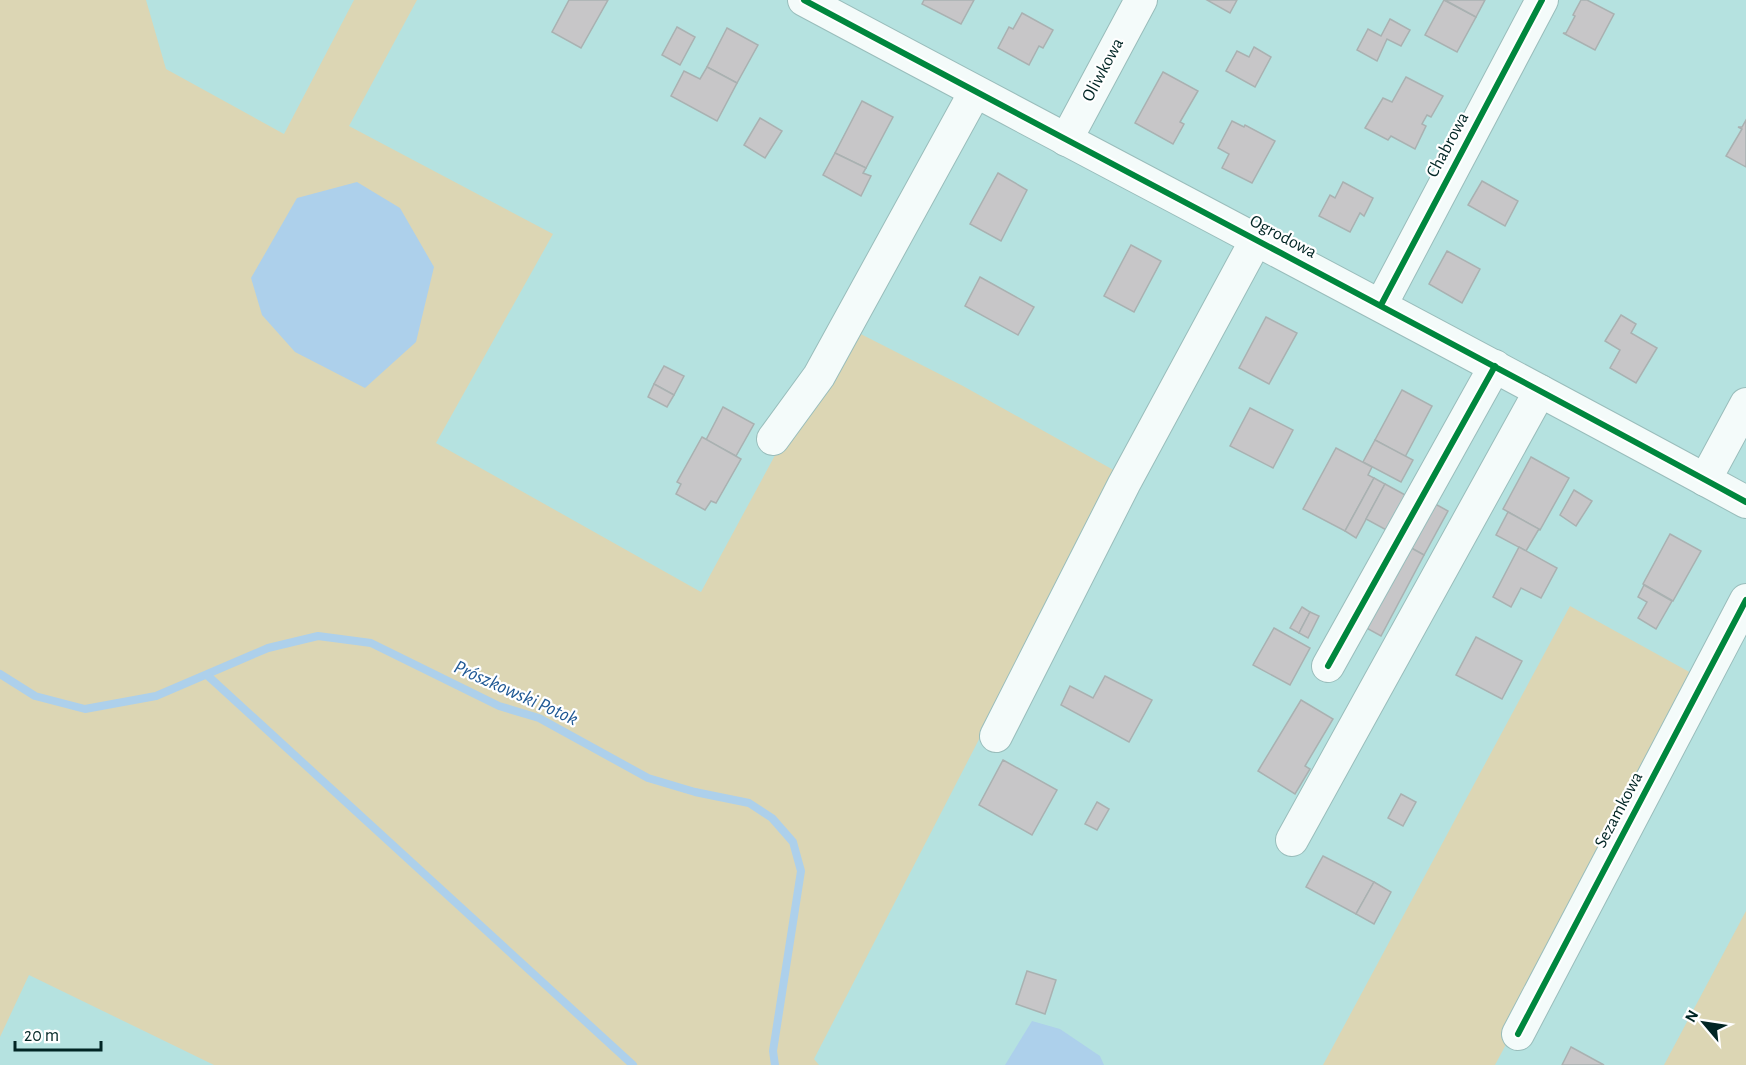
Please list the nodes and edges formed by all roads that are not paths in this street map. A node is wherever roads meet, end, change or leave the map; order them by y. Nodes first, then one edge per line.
1 (804, 0) edge
2 (1141, 0) edge
3 (1542, 0) edge
4 (975, 92) junction
5 (1066, 140) junction
6 (1256, 240) junction
7 (1381, 305) junction
8 (1494, 366) junction
9 (1540, 391) junction
10 (1746, 404) edge
11 (773, 439) dead end
12 (1705, 480) junction
13 (1746, 502) edge
14 (1746, 600) edge
15 (1328, 666) dead end
16 (996, 736) dead end
17 (1292, 840) dead end
18 (1518, 1034) dead end

1 - 4 street, Ogrodowa
2 - 5 street, Oliwkowa
3 - 7 street, Chabrowa
4 - 5 street, Ogrodowa
4 - 11 street
5 - 6 street, Ogrodowa
6 - 7 street, Ogrodowa
6 - 16 street
7 - 8 street, Ogrodowa
8 - 9 street, Ogrodowa
8 - 15 street
9 - 12 street, Ogrodowa
9 - 17 street
10 - 12 street
12 - 13 street, Ogrodowa
14 - 18 street, Sezamkowa

